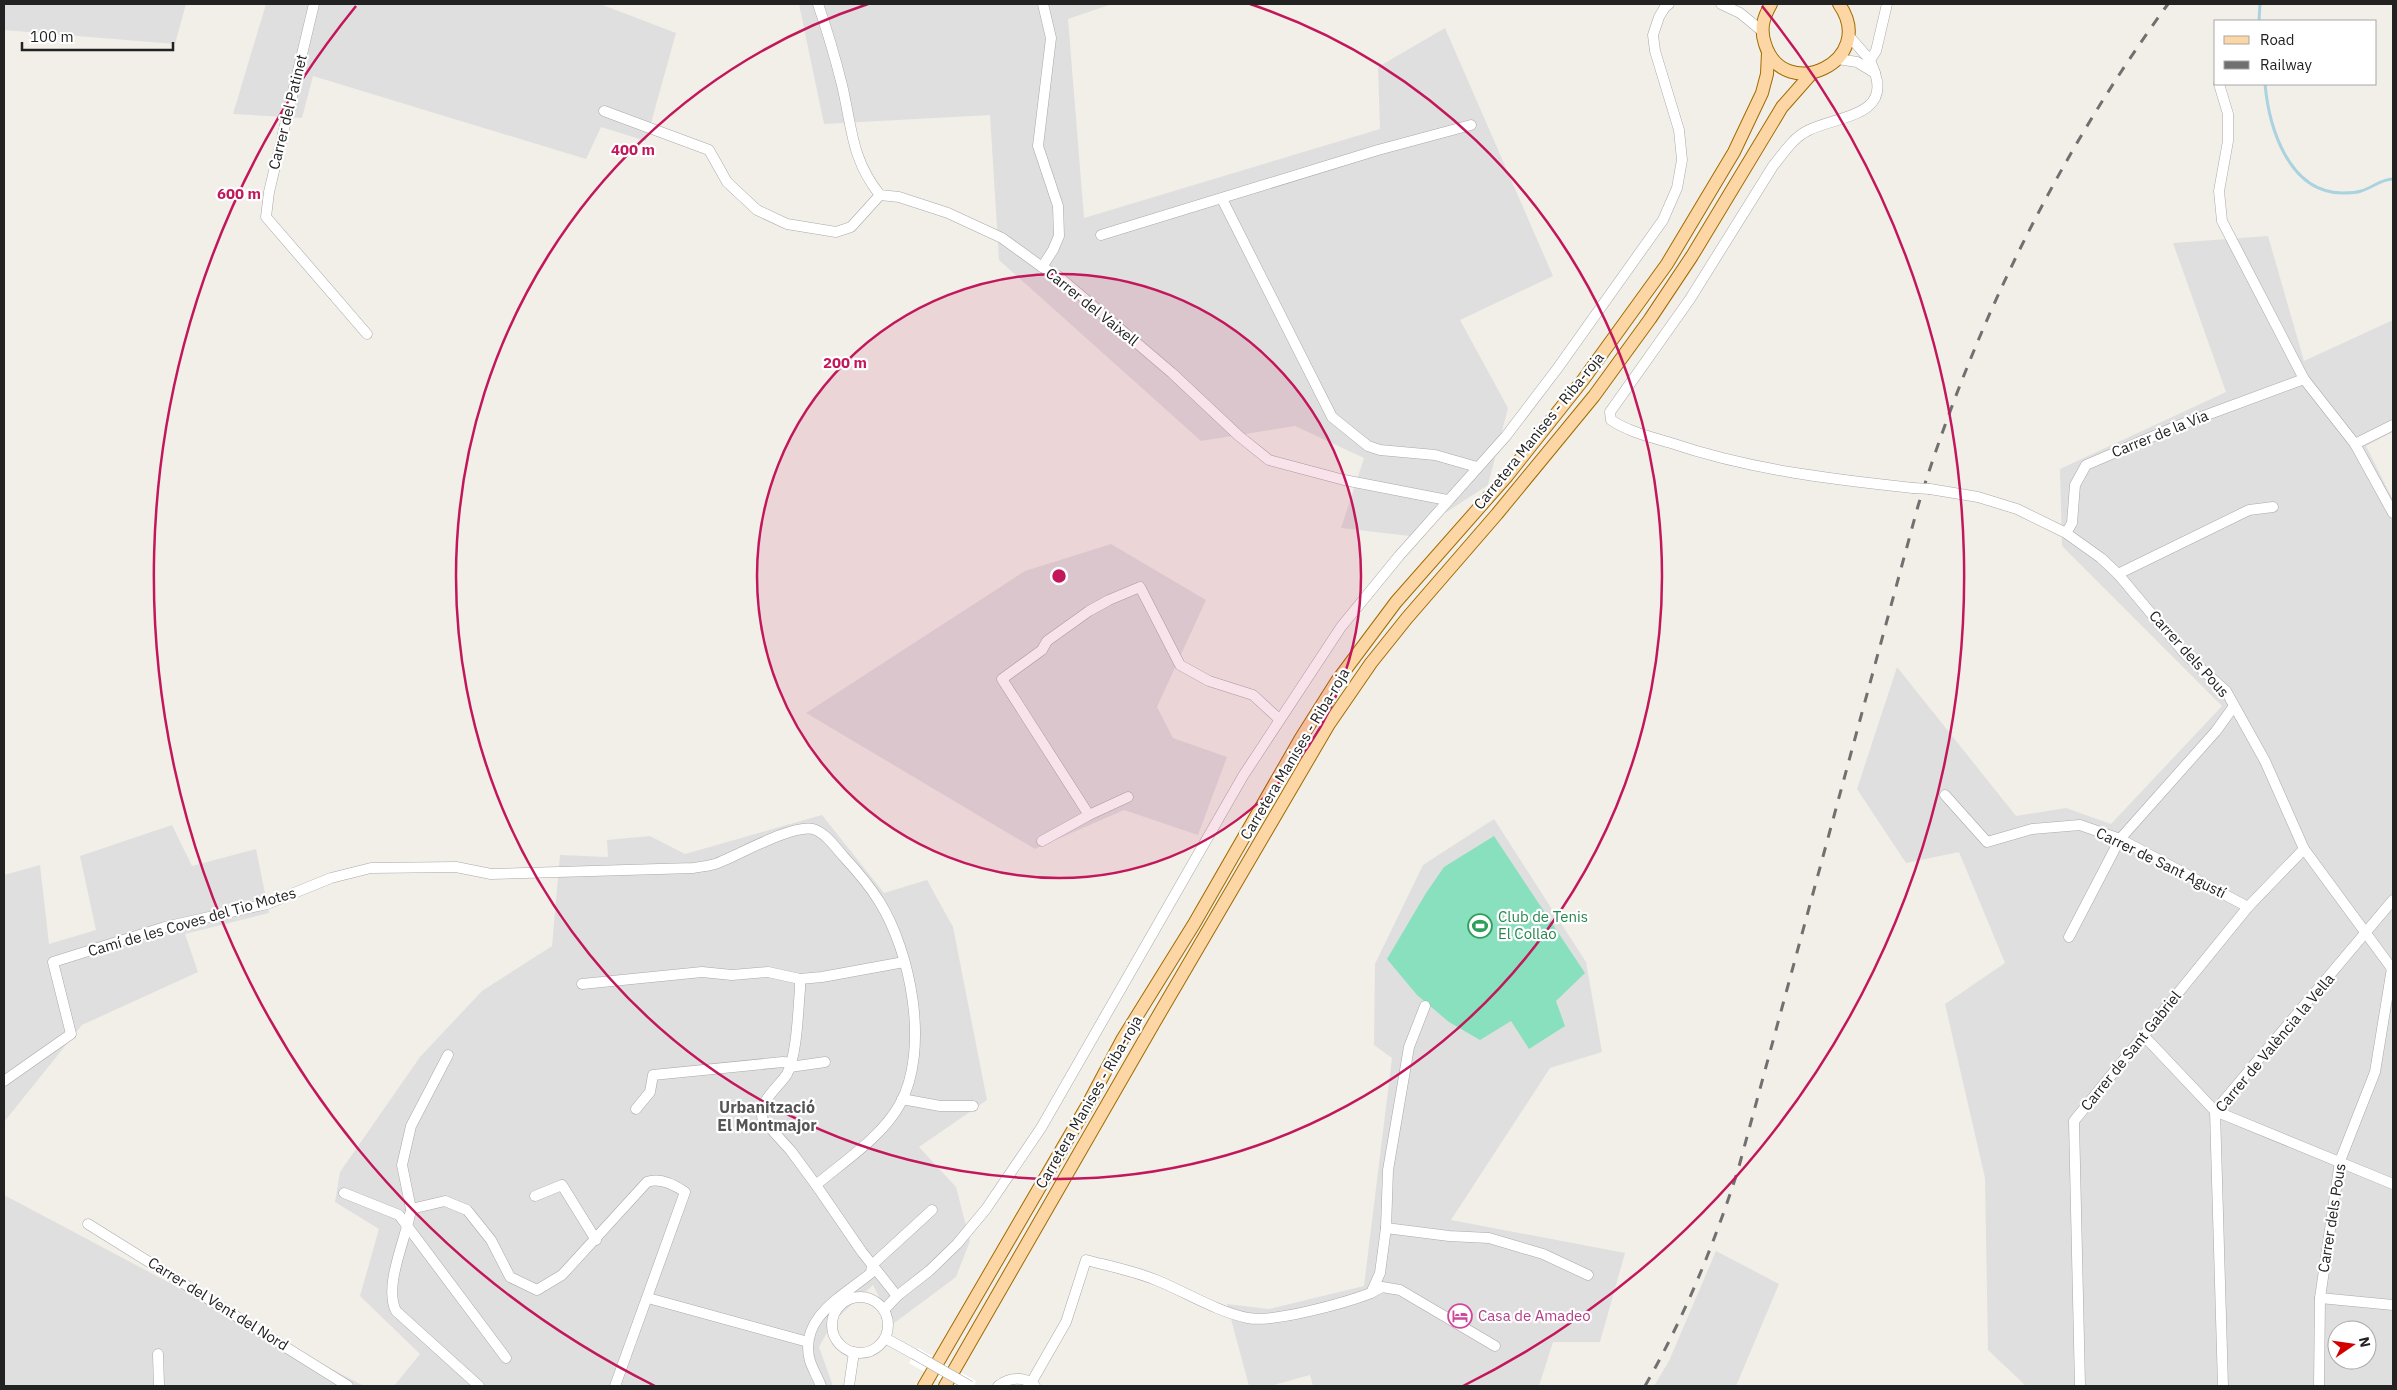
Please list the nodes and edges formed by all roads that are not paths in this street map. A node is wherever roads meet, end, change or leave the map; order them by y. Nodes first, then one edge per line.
1 (314, 4) edge
2 (818, 4) edge
3 (1044, 4) edge
4 (1669, 4) edge
5 (1721, 4) edge
6 (1771, 4) edge
7 (1887, 4) edge
8 (1844, 7) edge
9 (1762, 30) junction
10 (1849, 36) junction
11 (1768, 52) junction
12 (1838, 59) junction
13 (1870, 60) junction
14 (1875, 72) junction
15 (1812, 73) junction
16 (2219, 85) edge
17 (604, 111) dead end
18 (1471, 125) dead end
19 (880, 195) junction
20 (1222, 199) junction
21 (1101, 235) dead end
22 (1042, 267) junction
23 (367, 334) dead end
24 (2304, 379) junction
25 (2393, 425) edge
26 (2355, 444) junction
27 (1477, 467) junction
28 (1447, 500) junction
29 (2273, 507) dead end
30 (2393, 513) edge
31 (2066, 534) junction
32 (2118, 574) junction
33 (2234, 706) junction
34 (1279, 719) junction
35 (1945, 795) dead end
36 (1128, 797) dead end
37 (1089, 814) junction
38 (2120, 839) junction
39 (1042, 840) dead end
40 (2304, 848) junction
41 (2393, 900) edge
42 (2248, 907) junction
43 (2367, 932) junction
44 (2069, 937) dead end
45 (904, 962) junction
46 (2392, 969) edge
47 (800, 979) junction
48 (582, 984) dead end
49 (1425, 1006) dead end
50 (2144, 1036) junction
51 (448, 1055) dead end
52 (825, 1062) dead end
53 (791, 1065) junction
54 (4, 1081) edge
55 (902, 1099) junction
56 (973, 1106) dead end
57 (636, 1109) dead end
58 (2215, 1112) junction
59 (2340, 1161) junction
60 (2393, 1184) edge
61 (816, 1185) junction
62 (344, 1193) dead end
63 (535, 1196) dead end
64 (411, 1209) junction
65 (932, 1210) dead end
66 (88, 1224) dead end
67 (408, 1227) junction
68 (1386, 1228) junction
69 (596, 1240) junction
70 (872, 1265) junction
71 (1588, 1275) dead end
72 (1371, 1293) junction
73 (897, 1296) junction
74 (648, 1298) junction
75 (2320, 1298) junction
76 (2393, 1305) edge
77 (884, 1310) junction
78 (885, 1338) junction
79 (808, 1342) junction
80 (1495, 1346) dead end
81 (854, 1352) junction
82 (158, 1354) dead end
83 (506, 1358) dead end
84 (1034, 1384) edge
85 (159, 1386) edge
86 (348, 1386) edge
87 (479, 1386) edge
88 (615, 1386) edge
89 (821, 1386) edge
90 (849, 1386) edge
91 (924, 1386) edge
92 (944, 1386) edge
93 (970, 1386) edge
94 (998, 1386) edge
95 (2080, 1386) edge
96 (2223, 1386) edge
97 (2318, 1386) edge

1 - 23 street, Carrer del Patinet
2 - 19 street
3 - 22 street
4 - 27 street
5 - 9 street
6 - 9 main road
7 - 13 street
8 - 10 main road
9 - 11 main road
10 - 12 main road
10 - 13 street
11 - 15 main road
11 - 91 main road, Carretera Manises - Riba-roja
12 - 14 street
12 - 15 main road
13 - 14 street
14 - 31 street, Carrer dels Pous, bridge
15 - 92 main road, Carretera Manises - Riba-roja
16 - 24 street
17 - 19 street
18 - 20 street
19 - 22 street, Carrer del Vaixell
20 - 21 street
20 - 27 street
22 - 28 street, Carrer del Vaixell
24 - 26 street
24 - 31 street, Carrer de la Via
25 - 26 street
26 - 30 street
27 - 28 street
28 - 34 street
29 - 32 street
31 - 32 street, Carrer dels Pous
32 - 33 street, Carrer dels Pous
33 - 38 street
33 - 40 street, Carrer dels Pous
34 - 37 street
34 - 73 street
35 - 38 street, Carrer de Sant Agustí
36 - 37 street
37 - 39 street
38 - 42 street, Carrer de Sant Agustí
38 - 44 street
40 - 42 street, Carrer de Sant Gabriel
40 - 43 street, Carrer dels Pous
41 - 43 street, Carrer de València la Vella
42 - 50 street, Carrer de Sant Gabriel
43 - 46 street, Carrer dels Pous
43 - 58 street, Carrer de València la Vella
45 - 47 street
45 - 54 street, Camí de les Coves del Tio Motes
45 - 55 street, Camí de les Coves del Tio Motes
46 - 59 street, Carrer dels Pous
47 - 48 street
47 - 53 street
49 - 68 street
50 - 58 street
50 - 95 street, Carrer de Sant Gabriel
51 - 64 street
52 - 53 street
53 - 57 street
53 - 61 street
55 - 56 street
55 - 61 street, Camí de les Coves del Tio Motes
58 - 59 street
58 - 96 street, Carrer de València la Vella
59 - 60 street
59 - 75 street, Carrer dels Pous
61 - 70 street
62 - 67 street
63 - 69 street
64 - 67 street
64 - 69 street
65 - 70 street
66 - 86 street, Carrer del Vent del Nord
67 - 83 street
67 - 87 street
68 - 71 street
68 - 72 street
69 - 74 street
70 - 73 street
70 - 79 street
72 - 80 street
72 - 84 street
73 - 77 street
74 - 79 street
74 - 88 street
75 - 76 street
75 - 97 street, Carrer dels Pous
77 - 78 street
77 - 81 street
78 - 81 street
78 - 93 street, bridge
79 - 89 street
81 - 90 street
82 - 85 street
84 - 94 street

